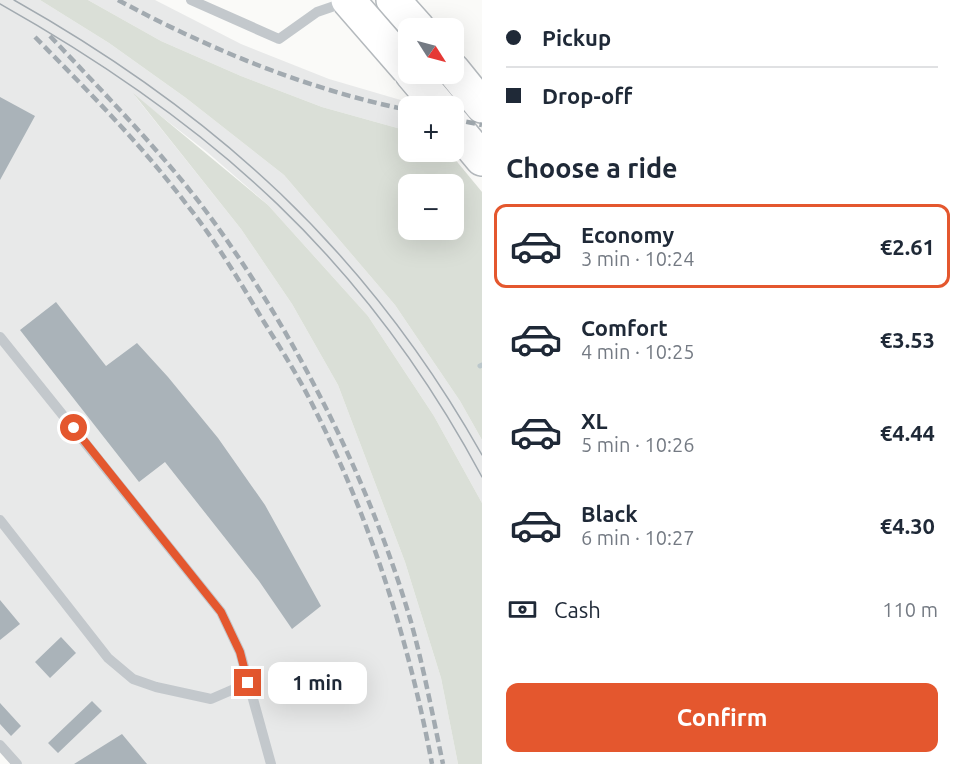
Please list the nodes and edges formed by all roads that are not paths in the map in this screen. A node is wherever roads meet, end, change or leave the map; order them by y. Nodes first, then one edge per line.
1 (191, 0) edge
2 (349, 0) edge
3 (393, 0) edge
4 (409, 18) edge
5 (398, 57) edge
6 (420, 84) edge
7 (464, 84) edge
8 (431, 96) edge
9 (482, 106) edge
10 (464, 137) edge
11 (482, 159) edge
12 (0, 336) edge
13 (0, 520) edge
14 (248, 683) junction
15 (0, 745) edge
16 (17, 764) edge
17 (271, 764) edge

1 - 2 lane
2 - 5 highway, bridge
3 - 4 highway
6 - 8 highway
7 - 9 highway
10 - 11 highway
12 - 14 lane
13 - 14 lane
14 - 17 lane
15 - 16 lane

